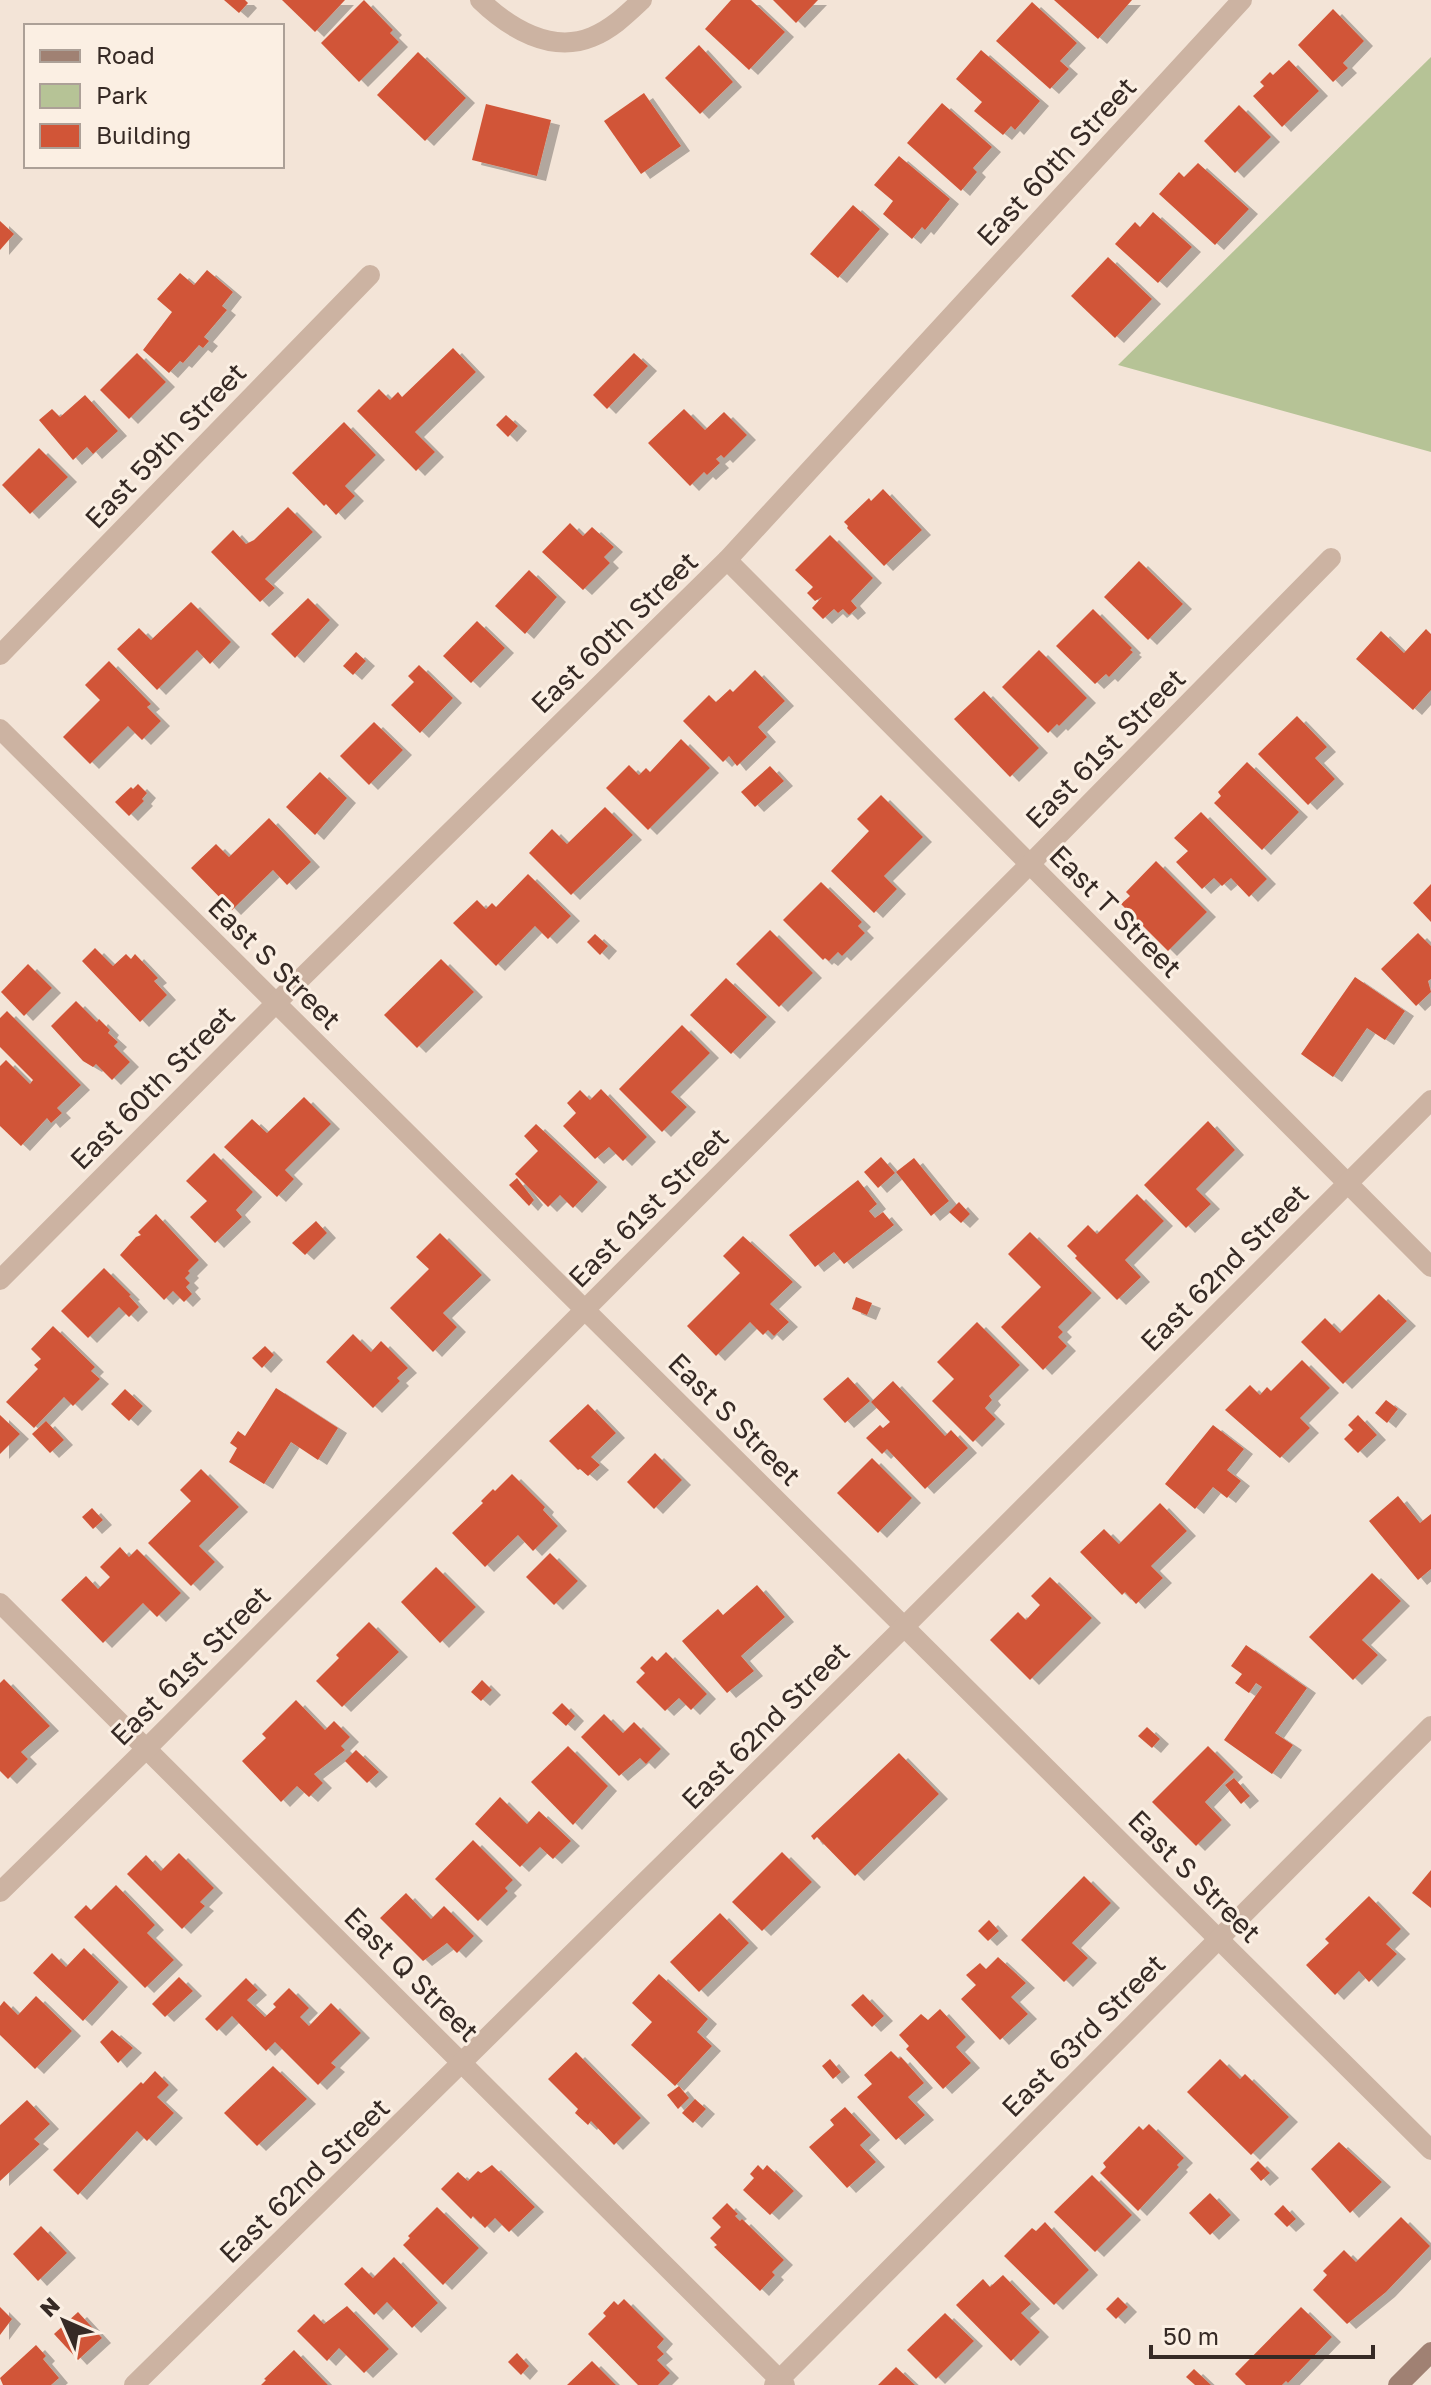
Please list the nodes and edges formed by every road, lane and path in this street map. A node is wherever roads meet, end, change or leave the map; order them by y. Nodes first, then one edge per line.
1 (480, 0) edge
2 (642, 0) edge
3 (1242, 0) edge
4 (370, 275) dead end
5 (1331, 558) dead end
6 (727, 560) junction
7 (0, 655) edge
8 (0, 729) edge
9 (1030, 864) junction
10 (276, 1003) junction
11 (1431, 1100) edge
12 (1348, 1183) junction
13 (1431, 1267) edge
14 (0, 1280) edge
15 (585, 1310) junction
16 (0, 1603) edge
17 (904, 1627) junction
18 (1431, 1726) edge
19 (146, 1749) junction
20 (0, 1892) edge
21 (1218, 1939) junction
22 (463, 2064) junction
23 (1431, 2150) edge
24 (1431, 2352) edge
25 (780, 2383) edge
26 (134, 2385) edge
27 (1398, 2385) edge

1 - 2 street
3 - 6 street, East 60th Street
4 - 7 street, East 59th Street
5 - 9 street, East 61st Street
6 - 9 street, East T Street
6 - 10 street, East 60th Street
8 - 10 street, East S Street
9 - 12 street, East T Street
9 - 15 street, East 61st Street
10 - 14 street, East 60th Street
10 - 15 street, East S Street
11 - 12 street, East 62nd Street
12 - 13 street, East T Street
12 - 17 street, East 62nd Street
15 - 17 street, East S Street
15 - 19 street, East 61st Street
16 - 19 street, East Q Street
17 - 21 street, East S Street
17 - 22 street, East 62nd Street
18 - 21 street, East 63rd Street
19 - 20 street, East 61st Street
19 - 22 street, East Q Street
21 - 23 street, East S Street
21 - 25 street, East 63rd Street
22 - 25 street, East Q Street
22 - 26 street, East 62nd Street
24 - 27 street

